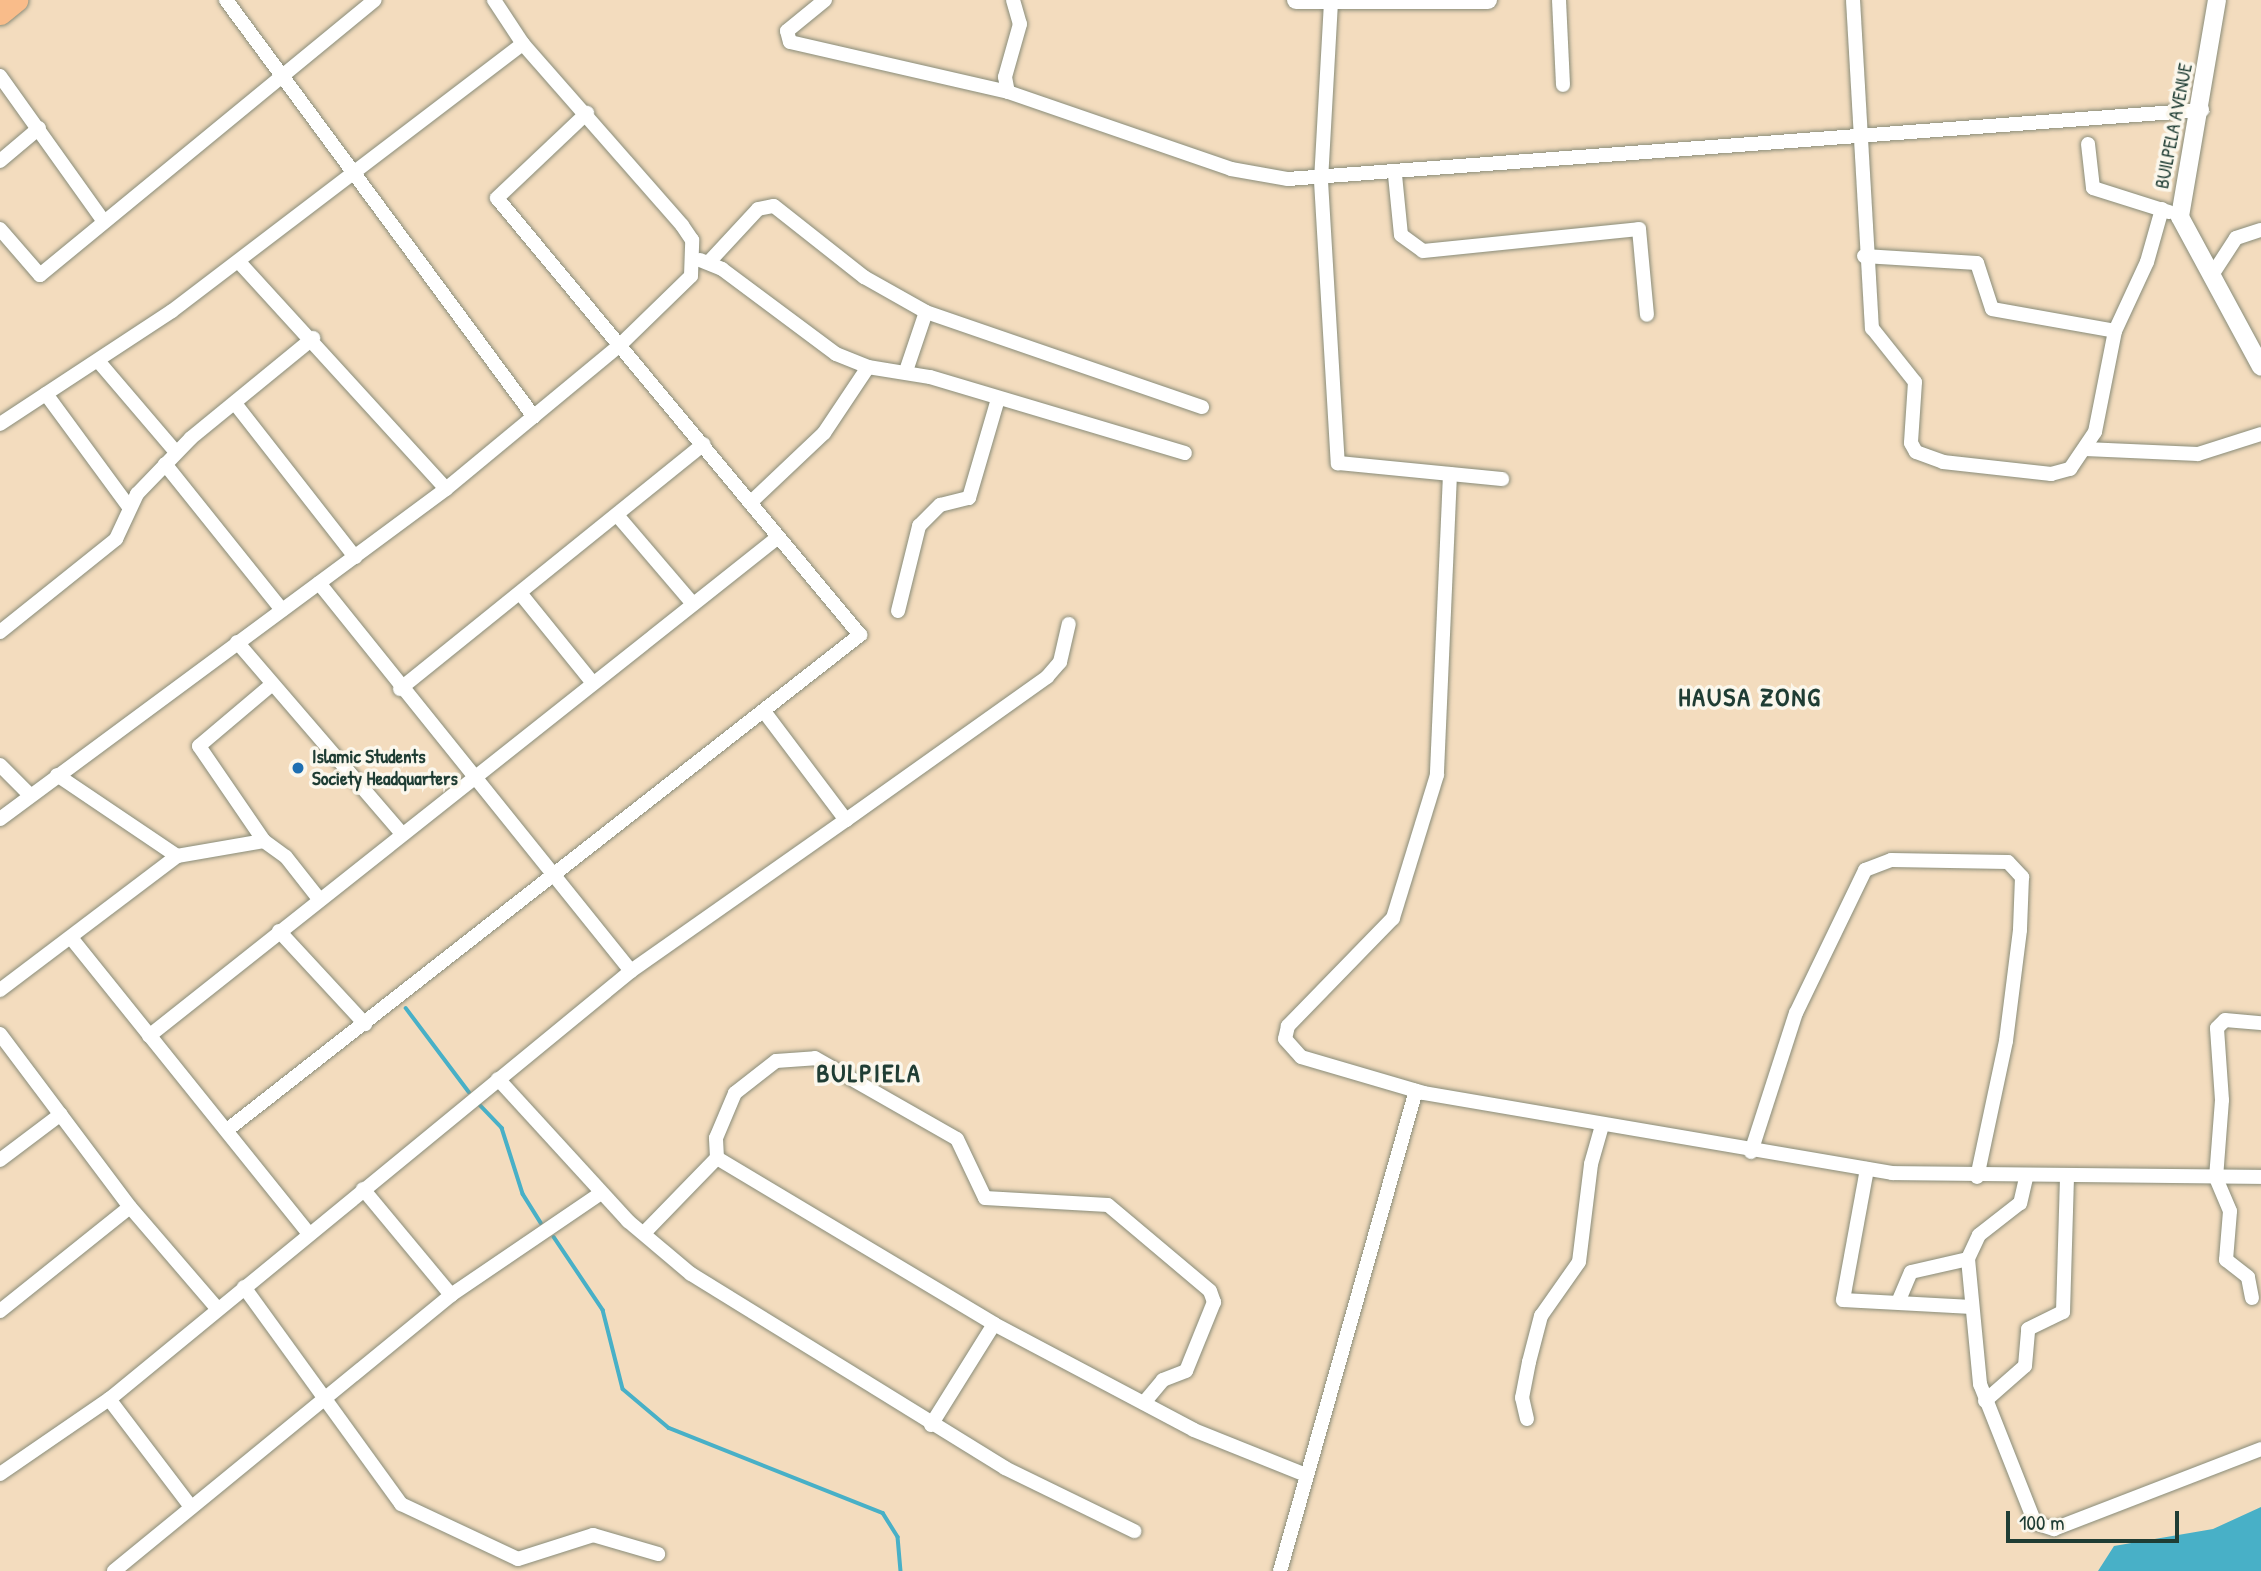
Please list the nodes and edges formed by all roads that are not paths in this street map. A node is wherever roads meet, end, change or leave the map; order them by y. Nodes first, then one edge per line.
1 (16, 0) edge
2 (226, 0) edge
3 (375, 0) edge
4 (495, 0) edge
5 (825, 0) edge
6 (1013, 0) edge
7 (1296, 0) edge
8 (1488, 0) edge
9 (1559, 0) edge
10 (1853, 0) edge
11 (2217, 0) edge
12 (1331, 2) junction
13 (0, 12) edge
14 (523, 44) junction
15 (283, 73) junction
16 (0, 76) edge
17 (1563, 85) dead end
18 (1008, 92) junction
19 (2202, 110) junction
20 (587, 113) junction
21 (39, 128) junction
22 (1857, 140) junction
23 (2088, 144) dead end
24 (0, 161) edge
25 (353, 175) junction
26 (1395, 175) junction
27 (1321, 181) junction
28 (2162, 209) junction
29 (2180, 217) junction
30 (102, 219) junction
31 (0, 229) edge
32 (2261, 230) edge
33 (1864, 256) junction
34 (702, 261) junction
35 (239, 262) junction
36 (2212, 275) junction
37 (926, 312) junction
38 (1647, 315) dead end
39 (2115, 331) junction
40 (313, 338) junction
41 (620, 345) junction
42 (99, 362) junction
43 (868, 367) junction
44 (2261, 367) edge
45 (906, 371) junction
46 (46, 394) junction
47 (996, 402) junction
48 (237, 406) junction
49 (1202, 407) dead end
50 (534, 417) junction
51 (0, 424) edge
52 (2261, 434) edge
53 (704, 444) junction
54 (2085, 449) junction
55 (176, 452) junction
56 (1185, 453) dead end
57 (165, 464) junction
58 (1450, 474) junction
59 (1502, 479) dead end
60 (446, 489) junction
61 (750, 503) junction
62 (129, 507) junction
63 (617, 515) junction
64 (778, 538) junction
65 (355, 556) junction
66 (319, 583) junction
67 (520, 593) junction
68 (693, 604) junction
69 (282, 610) junction
70 (898, 611) dead end
71 (1069, 624) dead end
72 (0, 632) edge
73 (237, 642) junction
74 (592, 682) junction
75 (270, 686) junction
76 (400, 689) junction
77 (766, 713) junction
78 (0, 765) edge
79 (57, 775) junction
80 (470, 778) junction
81 (30, 795) junction
82 (0, 819) edge
83 (846, 820) junction
84 (401, 832) junction
85 (264, 841) junction
86 (177, 856) junction
87 (555, 876) junction
88 (319, 899) junction
89 (279, 931) junction
90 (72, 939) junction
91 (631, 971) junction
92 (0, 990) edge
93 (2261, 1023) edge
94 (365, 1024) junction
95 (0, 1034) edge
96 (149, 1036) junction
97 (498, 1079) junction
98 (1416, 1091) junction
99 (61, 1114) junction
100 (1602, 1126) junction
101 (227, 1130) junction
102 (1751, 1152) junction
103 (717, 1158) junction
104 (0, 1160) edge
105 (1867, 1169) junction
106 (1977, 1177) junction
107 (2261, 1177) edge
108 (2025, 1178) junction
109 (2216, 1178) junction
110 (2067, 1179) junction
111 (363, 1189) junction
112 (601, 1193) junction
113 (130, 1207) junction
114 (308, 1233) junction
115 (643, 1233) junction
116 (1968, 1259) junction
117 (244, 1287) junction
118 (451, 1295) junction
119 (2252, 1298) dead end
120 (1899, 1300) junction
121 (1972, 1307) junction
122 (217, 1308) junction
123 (0, 1311) edge
124 (994, 1324) junction
125 (326, 1395) junction
126 (109, 1399) junction
127 (1985, 1401) junction
128 (1144, 1403) junction
129 (1527, 1419) dead end
130 (931, 1425) junction
131 (2261, 1449) edge
132 (0, 1474) edge
133 (1307, 1475) junction
134 (191, 1507) junction
135 (1134, 1531) dead end
136 (658, 1554) dead end
137 (114, 1571) edge
138 (1280, 1571) edge

1 - 13 highway
2 - 15 street
3 - 15 street
4 - 14 street
5 - 18 street
6 - 18 street
7 - 12 street
8 - 12 street
9 - 17 street
10 - 22 street
11 - 19 street, BUILPELA AVENUE
12 - 27 street
14 - 20 street
14 - 25 street
15 - 25 street
15 - 30 street
16 - 21 street
18 - 27 street
19 - 22 street
19 - 29 street, BUILPELA AVENUE
20 - 34 street
20 - 41 street
21 - 24 street
21 - 30 street
22 - 26 street
22 - 33 street
23 - 28 street
25 - 35 street
25 - 50 street
26 - 27 street
26 - 38 street
27 - 58 street
28 - 29 street
28 - 39 street
29 - 36 street, BUILPELA AVENUE
30 - 31 street
32 - 36 street
33 - 39 street
33 - 54 street
34 - 37 street
34 - 41 street
34 - 43 street
35 - 40 street
35 - 42 street
36 - 44 street, BUILPELA AVENUE
37 - 45 street
37 - 49 street
39 - 54 street
40 - 48 street
40 - 60 street
41 - 50 street
41 - 53 street
42 - 46 street
42 - 55 street
43 - 45 street
43 - 61 street
45 - 47 street
46 - 51 street
46 - 62 street
47 - 56 street
47 - 70 street
48 - 55 street
48 - 65 street
50 - 60 street
52 - 54 street
53 - 61 street
53 - 63 street
55 - 57 street
57 - 62 street
57 - 69 street
58 - 59 street
58 - 98 street
60 - 65 street
61 - 64 street
62 - 72 street
63 - 67 street
63 - 68 street
64 - 68 street
64 - 77 street
65 - 66 street
66 - 69 street
66 - 76 street
67 - 74 street
67 - 76 street
68 - 74 street
69 - 73 street
71 - 83 street
73 - 75 street
73 - 79 street
74 - 80 street
75 - 84 street
75 - 85 street
76 - 80 street
77 - 83 street
77 - 87 street
78 - 81 street
79 - 81 street
79 - 86 street
80 - 84 street
80 - 87 street
81 - 82 street
83 - 91 street
84 - 88 street
85 - 86 street
85 - 88 street
86 - 90 street
87 - 91 street
87 - 94 street
88 - 89 street
89 - 94 street
89 - 96 street
90 - 92 street
90 - 96 street
91 - 97 street
93 - 109 street
94 - 101 street
95 - 99 street
96 - 101 street
97 - 111 street
97 - 112 street
98 - 100 street
98 - 133 street
99 - 104 street
99 - 113 street
100 - 102 street
100 - 129 street
101 - 114 street
102 - 105 street
102 - 106 street
103 - 115 street
103 - 124 street
103 - 128 street
105 - 106 street
105 - 120 street
106 - 108 street
107 - 109 street
108 - 110 street
108 - 116 street
109 - 110 street
109 - 119 street
110 - 127 street
111 - 114 street
111 - 118 street
112 - 115 street
112 - 118 street
113 - 122 street
113 - 123 street
114 - 117 street
115 - 130 street
116 - 120 street
116 - 121 street
117 - 122 street
117 - 125 street
118 - 125 street
120 - 121 street
121 - 127 street
122 - 126 street
124 - 128 street
124 - 130 street
125 - 134 street
125 - 136 street
126 - 132 street
126 - 134 street
127 - 131 street
128 - 133 street
130 - 135 street
133 - 138 street
134 - 137 street

